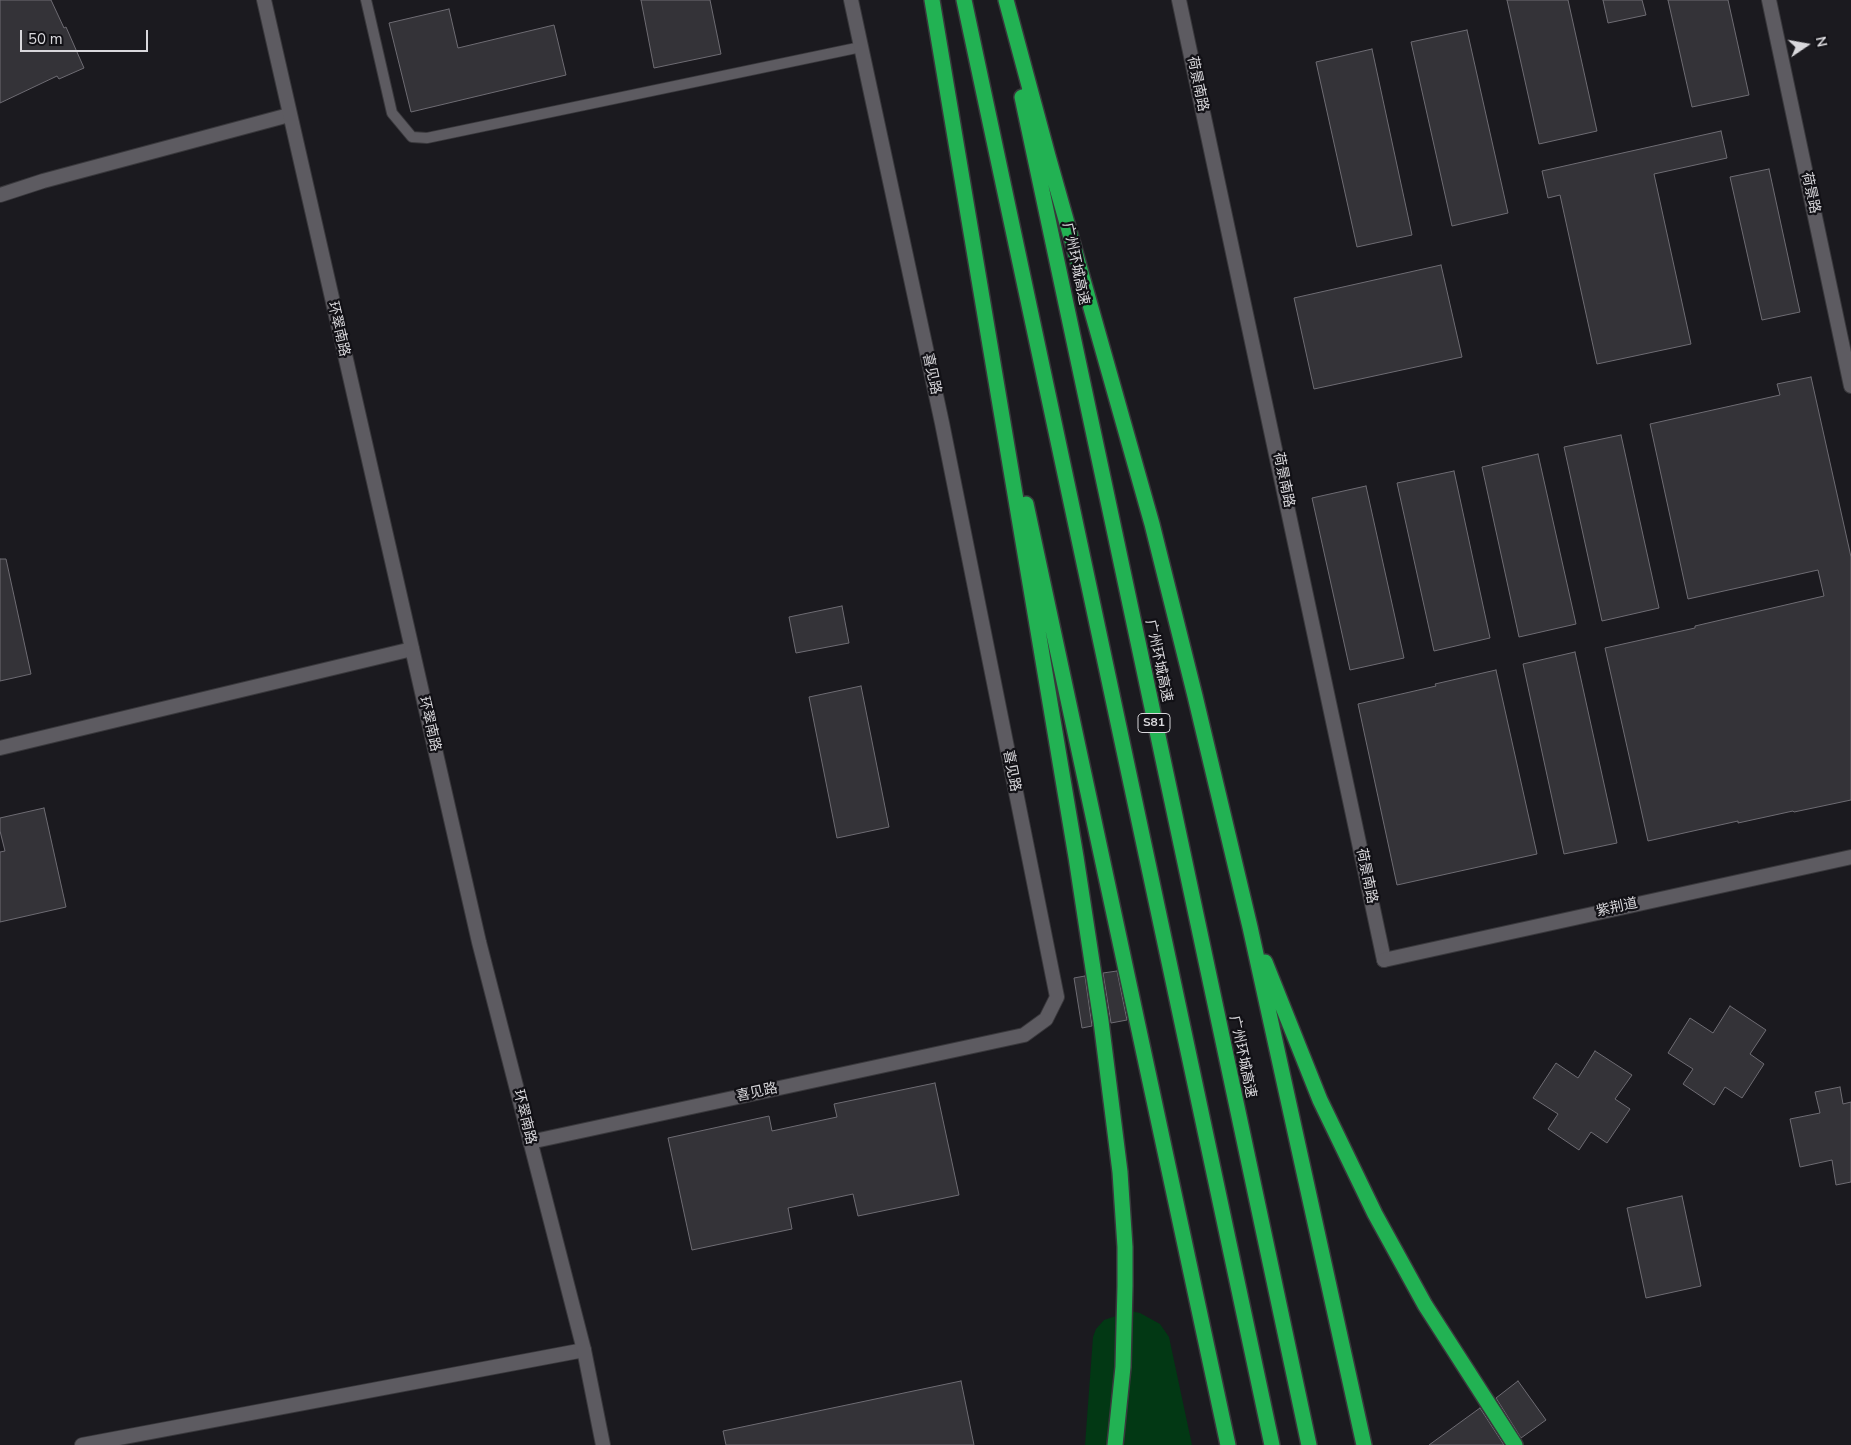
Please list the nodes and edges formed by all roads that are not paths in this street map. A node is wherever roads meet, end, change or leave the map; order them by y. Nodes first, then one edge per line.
1 (264, 0) edge
2 (366, 0) edge
3 (851, 0) edge
4 (932, 0) edge
5 (964, 0) edge
6 (1001, 0) edge
7 (1006, 0) edge
8 (1179, 0) edge
9 (1769, 0) edge
10 (861, 47) junction
11 (289, 115) junction
12 (0, 195) edge
13 (981, 290) junction
14 (1851, 386) edge
15 (412, 649) junction
16 (0, 748) edge
17 (1230, 843) junction
18 (1851, 857) edge
19 (1384, 960) joint
20 (530, 1142) junction
21 (584, 1350) junction
22 (82, 1445) edge
23 (603, 1445) edge
24 (1115, 1445) edge
25 (1228, 1445) edge
26 (1272, 1445) edge
27 (1309, 1445) edge
28 (1364, 1445) edge
29 (1515, 1445) edge

1 - 11 street, 环翠南路
2 - 10 lane
3 - 10 street, 喜见路
4 - 13 highway
5 - 26 highway, S81
6 - 27 highway, 广州环城高速 / S81
7 - 17 highway
8 - 19 street, 荷景南路
9 - 14 street, 荷景路
10 - 20 street, 喜见路
11 - 12 street
11 - 15 street, 环翠南路
13 - 24 highway
13 - 25 highway
15 - 16 street
15 - 20 street, 环翠南路
17 - 28 highway
17 - 29 highway
18 - 19 street, 紫荆道
20 - 21 street, 环翠南路
21 - 22 street
21 - 23 street, 环翠南路

